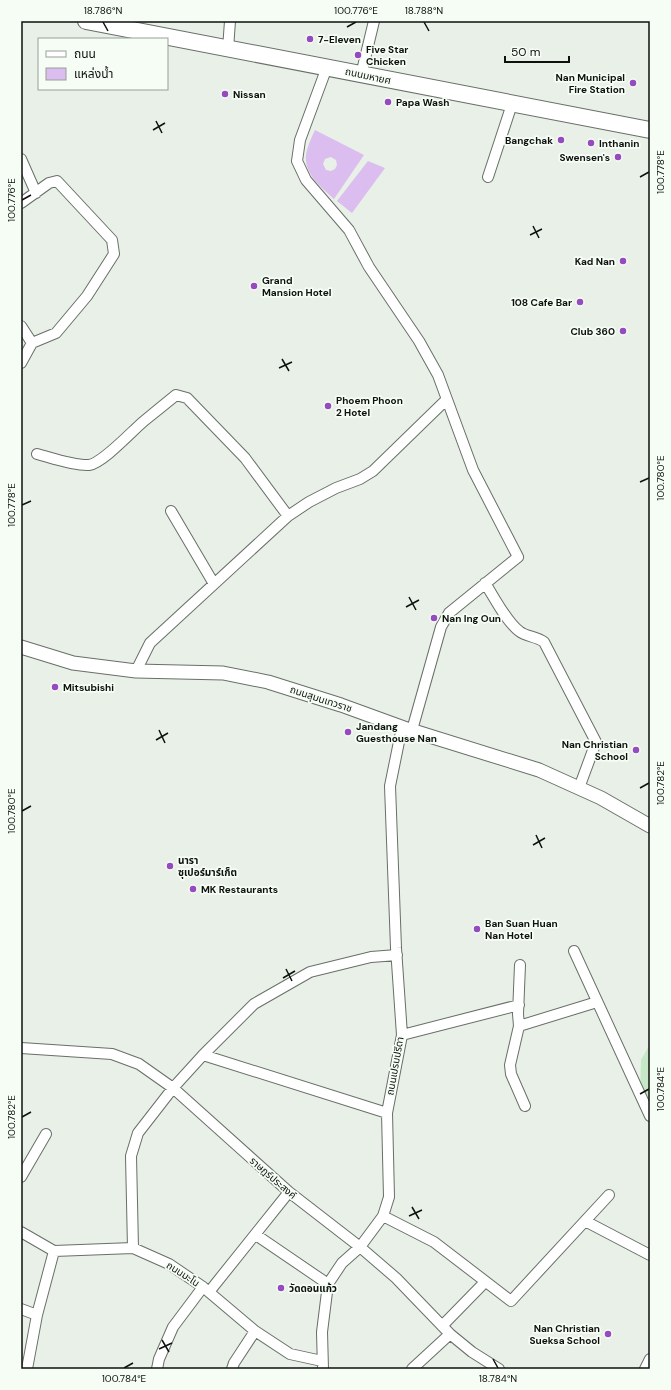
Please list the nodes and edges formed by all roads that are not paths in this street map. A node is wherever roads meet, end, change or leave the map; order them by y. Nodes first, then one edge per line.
1 (86, 21) edge
2 (230, 21) edge
3 (374, 21) edge
4 (116, 24) edge
5 (228, 49) junction
6 (327, 67) junction
7 (361, 75) junction
8 (512, 104) junction
9 (650, 130) edge
10 (21, 159) edge
11 (488, 176) dead end
12 (36, 193) junction
13 (21, 203) edge
14 (21, 326) edge
15 (32, 343) junction
16 (21, 363) edge
17 (446, 400) junction
18 (37, 454) dead end
19 (171, 511) dead end
20 (288, 516) junction
21 (485, 583) junction
22 (214, 584) junction
23 (21, 647) edge
24 (136, 671) junction
25 (407, 728) junction
26 (579, 788) junction
27 (650, 826) edge
28 (574, 951) dead end
29 (397, 955) junction
30 (520, 965) dead end
31 (596, 1002) junction
32 (519, 1005) junction
33 (519, 1026) junction
34 (402, 1035) junction
35 (21, 1048) edge
36 (203, 1055) junction
37 (173, 1088) junction
38 (525, 1106) dead end
39 (387, 1113) junction
40 (650, 1116) edge
41 (46, 1134) dead end
42 (21, 1177) edge
43 (289, 1192) junction
44 (609, 1195) dead end
45 (383, 1216) junction
46 (585, 1221) junction
47 (21, 1232) edge
48 (256, 1235) junction
49 (360, 1247) junction
50 (133, 1248) junction
51 (54, 1252) junction
52 (650, 1255) edge
53 (485, 1282) junction
54 (328, 1284) junction
55 (206, 1289) junction
56 (21, 1309) edge
57 (37, 1315) junction
58 (442, 1326) junction
59 (255, 1331) junction
60 (450, 1334) junction
61 (650, 1358) edge
62 (323, 1365) edge
63 (28, 1369) edge
64 (156, 1369) edge
65 (232, 1369) edge
66 (412, 1369) edge
67 (499, 1369) edge
68 (645, 1369) edge

1 - 4 main road, ถนนมหายศ
2 - 5 street
3 - 7 street
4 - 5 main road, ถนนมหายศ
5 - 6 main road, ถนนมหายศ
6 - 7 main road, ถนนมหายศ
6 - 17 street
7 - 8 main road, ถนนมหายศ
8 - 9 main road, ถนนมหายศ
8 - 11 street
10 - 12 street
12 - 13 street
12 - 15 street
14 - 15 street
15 - 16 street
17 - 20 street
17 - 21 street, ถนนเปรมปรีดา
18 - 20 street
19 - 22 street
20 - 22 street
21 - 25 street, ถนนเปรมปรีดา
21 - 26 street
22 - 24 street
23 - 24 street, ถนนสุมนเทวราช
24 - 25 street, ถนนสุมนเทวราช
25 - 26 street, ถนนสุมนเทวราช
25 - 29 street, ถนนเปรมปรีดา
26 - 27 street, ถนนสุมนเทวราช
28 - 31 street
29 - 34 street, ถนนเปรมปรีดา
29 - 36 street
30 - 32 street
31 - 33 street
31 - 40 street
32 - 33 street
32 - 34 street
33 - 38 street
34 - 39 street, ถนนเปรมปรีดา
35 - 37 street, ราษฎร์ประสงค์
36 - 37 street
36 - 39 street
37 - 43 street, ราษฎร์ประสงค์
37 - 50 street
39 - 45 street, ถนนเปรมปรีดา
41 - 42 street
43 - 48 street
43 - 49 street, ราษฎร์ประสงค์
44 - 46 street
45 - 49 street, ถนนเปรมปรีดา
45 - 53 street
46 - 52 street
46 - 53 street
47 - 51 street
48 - 54 street
48 - 55 street
49 - 54 street, ถนนเปรมปรีดา
49 - 58 street, ราษฎร์ประสงค์
50 - 51 street, ถนนมะโน
50 - 55 street, ถนนมะโน
51 - 57 street
53 - 58 street
54 - 62 street, ถนนเปรมปรีดา
55 - 59 street, ถนนมะโน
55 - 64 street
56 - 57 street
57 - 63 street
58 - 60 street, ราษฎร์ประสงค์
59 - 62 street, ถนนมะโน
59 - 65 street
60 - 66 street
60 - 67 street, ราษฎร์ประสงค์
61 - 68 street

